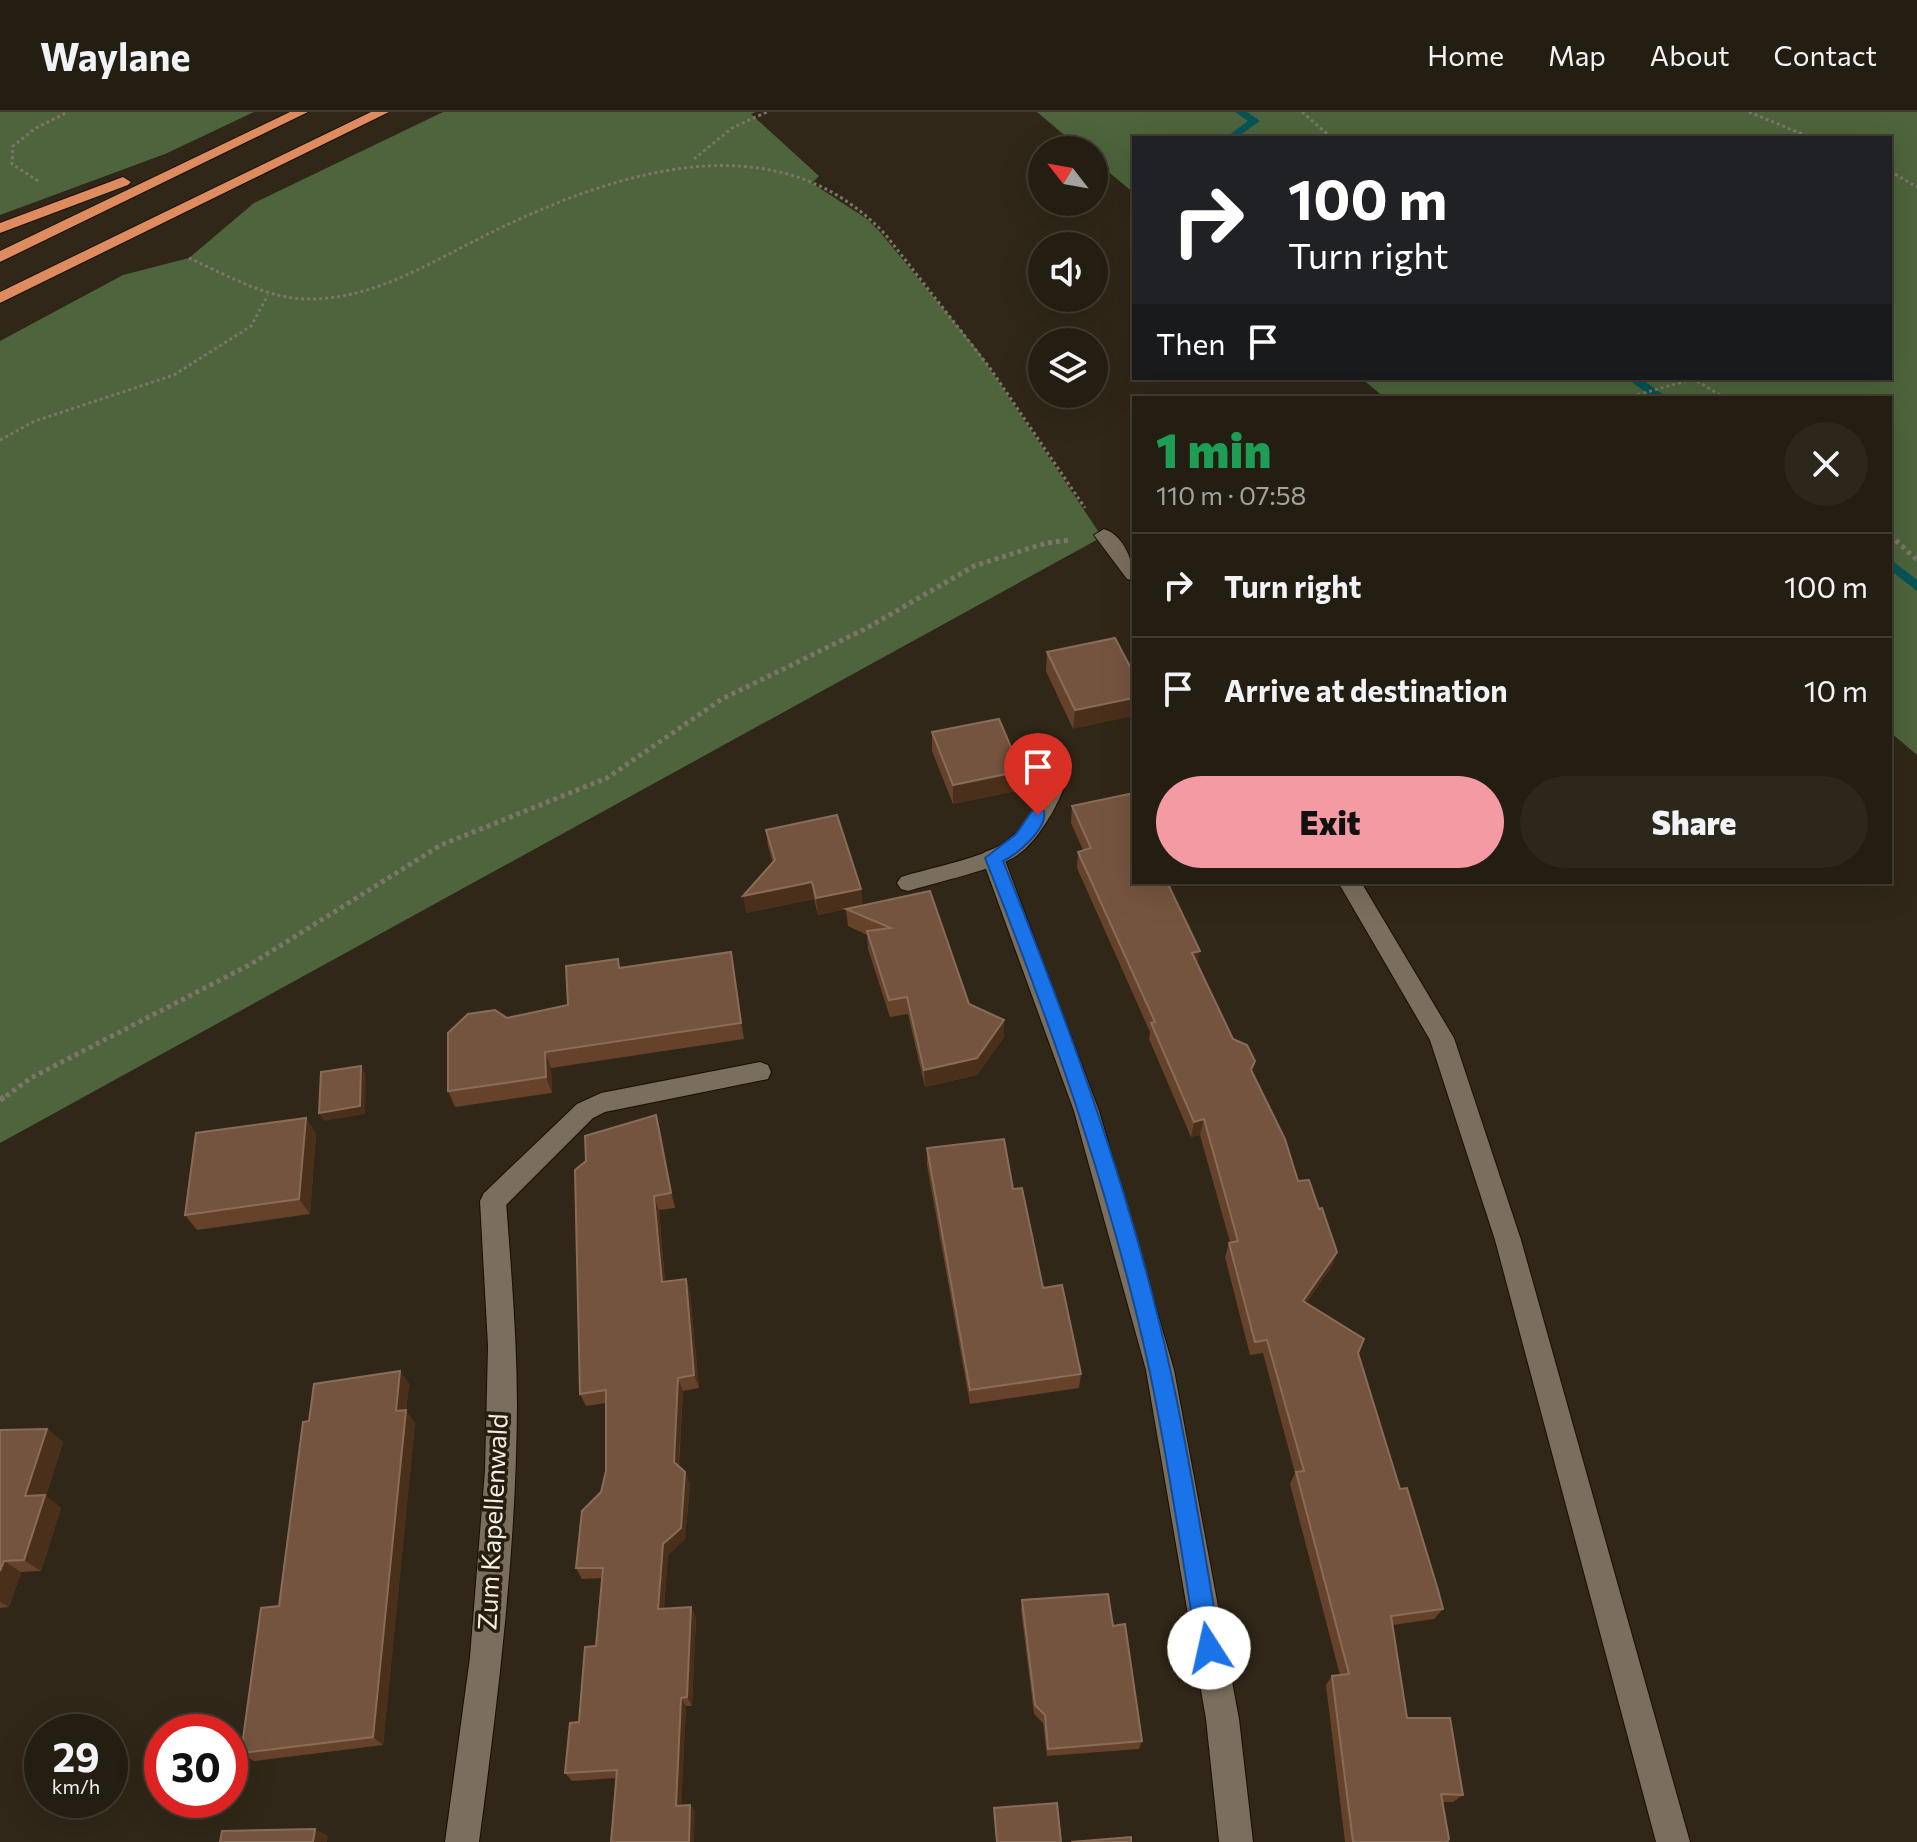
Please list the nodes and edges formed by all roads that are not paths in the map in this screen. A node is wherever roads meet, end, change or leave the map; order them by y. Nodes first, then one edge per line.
1 (301, 112) edge
2 (382, 112) edge
3 (253, 134) junction
4 (0, 228) edge
5 (0, 257) edge
6 (0, 298) edge
7 (1104, 535) road end
8 (1132, 572) edge
9 (1060, 760) dead end
10 (993, 858) junction
11 (908, 883) dead end
12 (1350, 884) edge
13 (760, 1072) dead end
14 (493, 1201) joint
15 (462, 1842) edge
16 (1236, 1842) edge
17 (1673, 1842) edge

1 - 3 highway
2 - 6 highway
3 - 4 highway
3 - 5 highway
7 - 8 street
9 - 10 lane
10 - 11 lane
10 - 16 street
12 - 17 street
13 - 14 lane
14 - 15 street, Zum Kapellenwald

